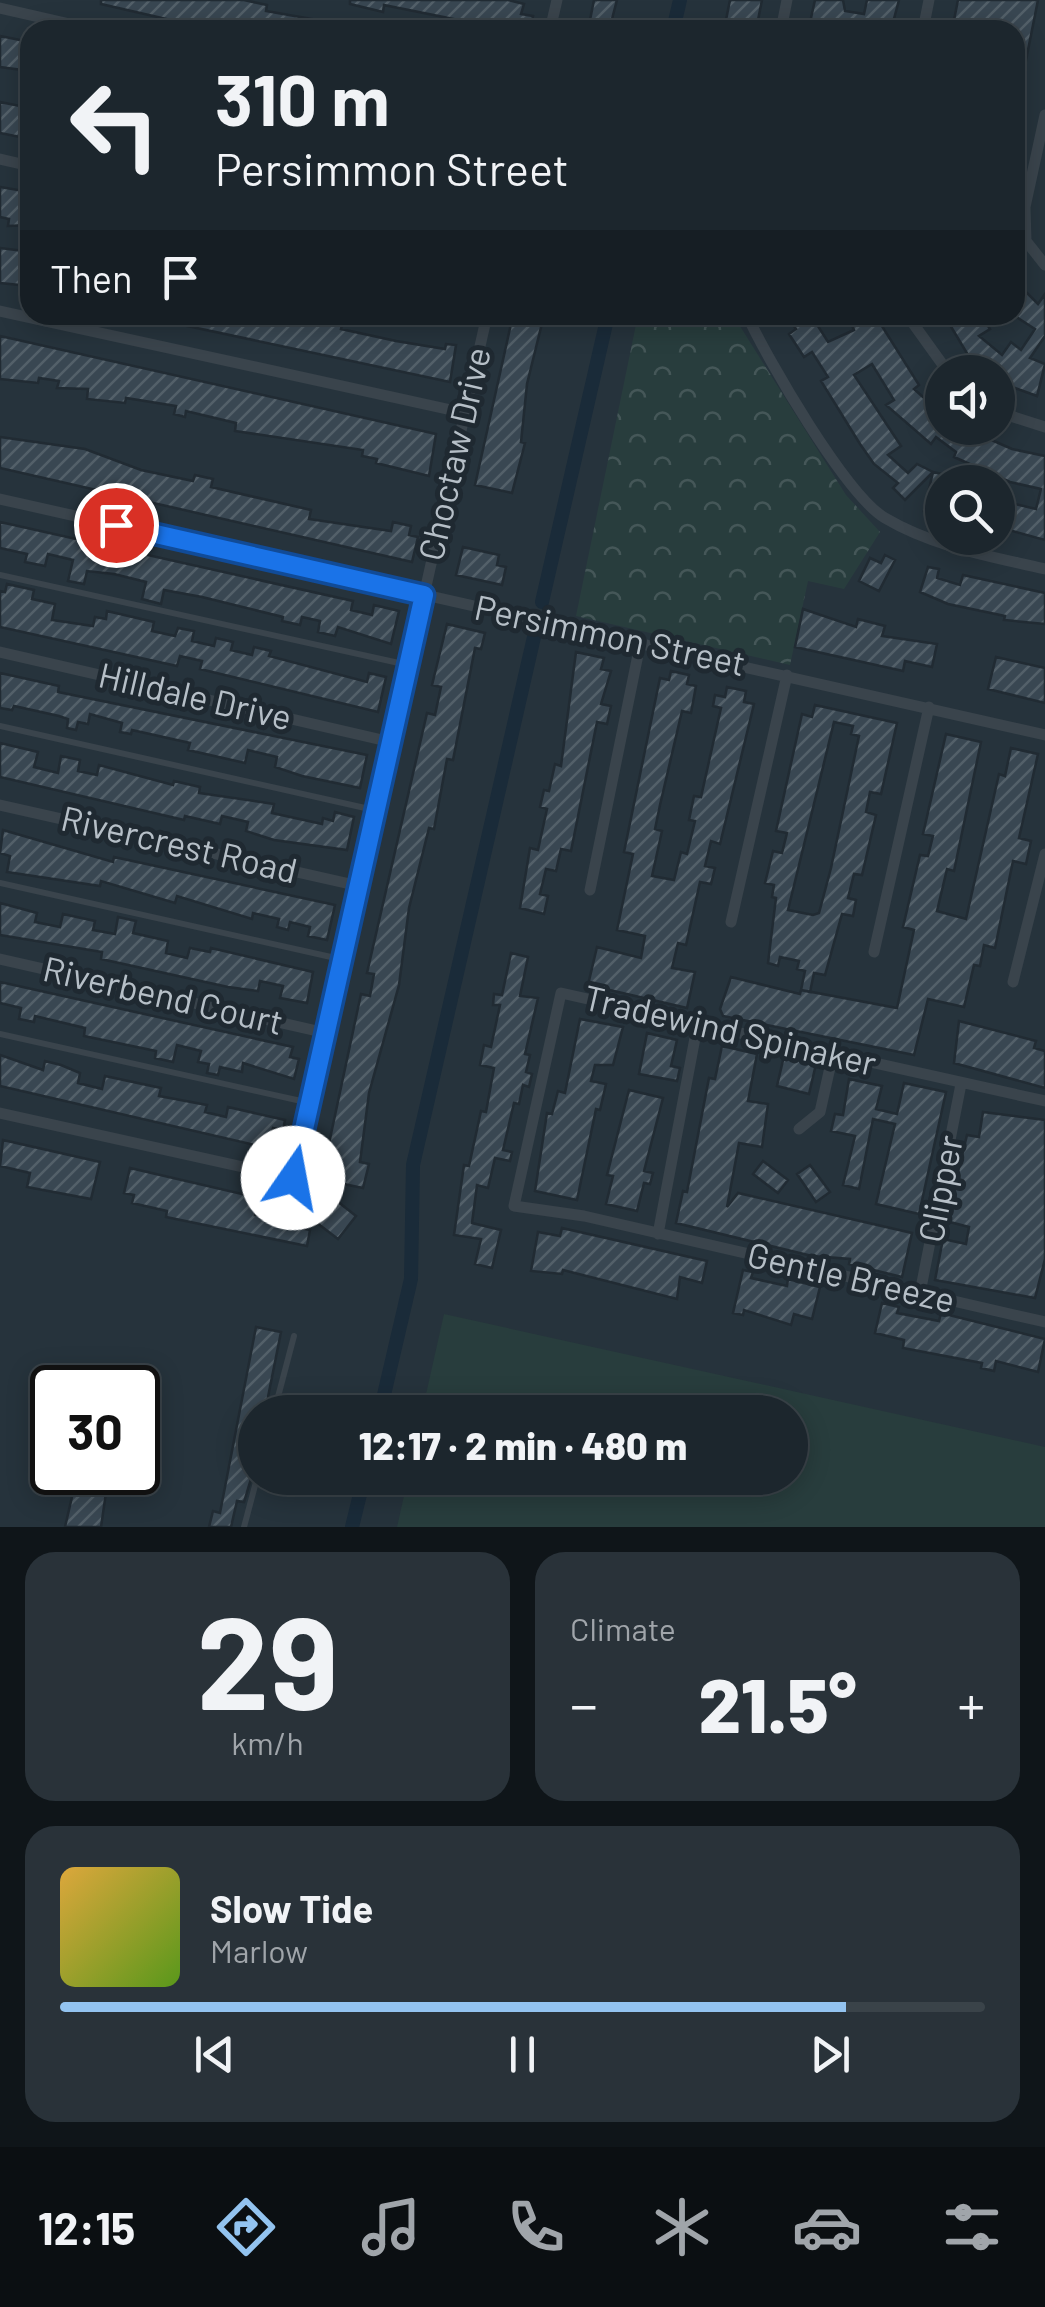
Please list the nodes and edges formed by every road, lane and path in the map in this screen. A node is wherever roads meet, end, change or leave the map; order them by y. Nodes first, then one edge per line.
1 (0, 8) edge
2 (52, 20) edge
3 (1045, 115) edge
4 (1045, 265) edge
5 (63, 325) edge
6 (485, 325) edge
7 (753, 325) edge
8 (914, 325) edge
9 (936, 355) edge
10 (465, 414) junction
11 (1015, 418) edge
12 (1045, 428) edge
13 (0, 499) edge
14 (1045, 570) edge
15 (0, 576) edge
16 (424, 595) junction
17 (641, 640) junction
18 (0, 652) edge
19 (410, 665) junction
20 (786, 675) junction
21 (929, 707) junction
22 (0, 726) edge
23 (1045, 735) edge
24 (391, 742) junction
25 (0, 805) edge
26 (376, 810) junction
27 (1045, 854) edge
28 (0, 883) edge
29 (359, 886) junction
30 (590, 890) dead end
31 (731, 922) dead end
32 (874, 952) dead end
33 (0, 959) edge
34 (342, 960) junction
35 (1013, 982) dead end
36 (698, 1022) junction
37 (326, 1033) junction
38 (0, 1034) edge
39 (833, 1054) junction
40 (961, 1084) junction
41 (1045, 1101) edge
42 (310, 1103) junction
43 (0, 1112) edge
44 (799, 1129) dead end
45 (658, 1234) junction
46 (920, 1293) junction
47 (1045, 1322) edge
48 (294, 1336) dead end
49 (278, 1395) edge
50 (252, 1495) edge
51 (244, 1527) edge

1 - 2 street
3 - 4 street
5 - 10 street
6 - 10 street, Choctaw Drive
7 - 14 street
8 - 9 street
10 - 16 street, Choctaw Drive
11 - 12 street
13 - 16 street, Persimmon Street
15 - 19 lane
16 - 17 street, Persimmon Street
16 - 19 street, Choctaw Drive
17 - 20 street, Persimmon Street
17 - 30 street
18 - 24 street, Hilldale Drive
19 - 24 street, Choctaw Drive
20 - 21 street, Persimmon Street
20 - 31 street
21 - 23 street, Persimmon Street
21 - 32 street
22 - 26 lane
24 - 26 street, Choctaw Drive
25 - 29 street, Rivercrest Road
26 - 29 street, Choctaw Drive
27 - 35 street
28 - 34 lane
29 - 34 street, Choctaw Drive
33 - 37 street, Riverbend Court
34 - 37 street, Choctaw Drive
36 - 39 street, Tradewind Spinaker
36 - 45 street
36 - 45 street, Tradewind Spinaker
37 - 42 street, Choctaw Drive
38 - 42 lane
39 - 40 street, Tradewind Spinaker
39 - 44 street
40 - 41 street, Tradewind Spinaker
40 - 46 street, Clipper
42 - 43 street, Choctaw Drive
45 - 46 street, Gentle Breeze
46 - 47 street, Gentle Breeze
48 - 49 lane
50 - 51 lane

